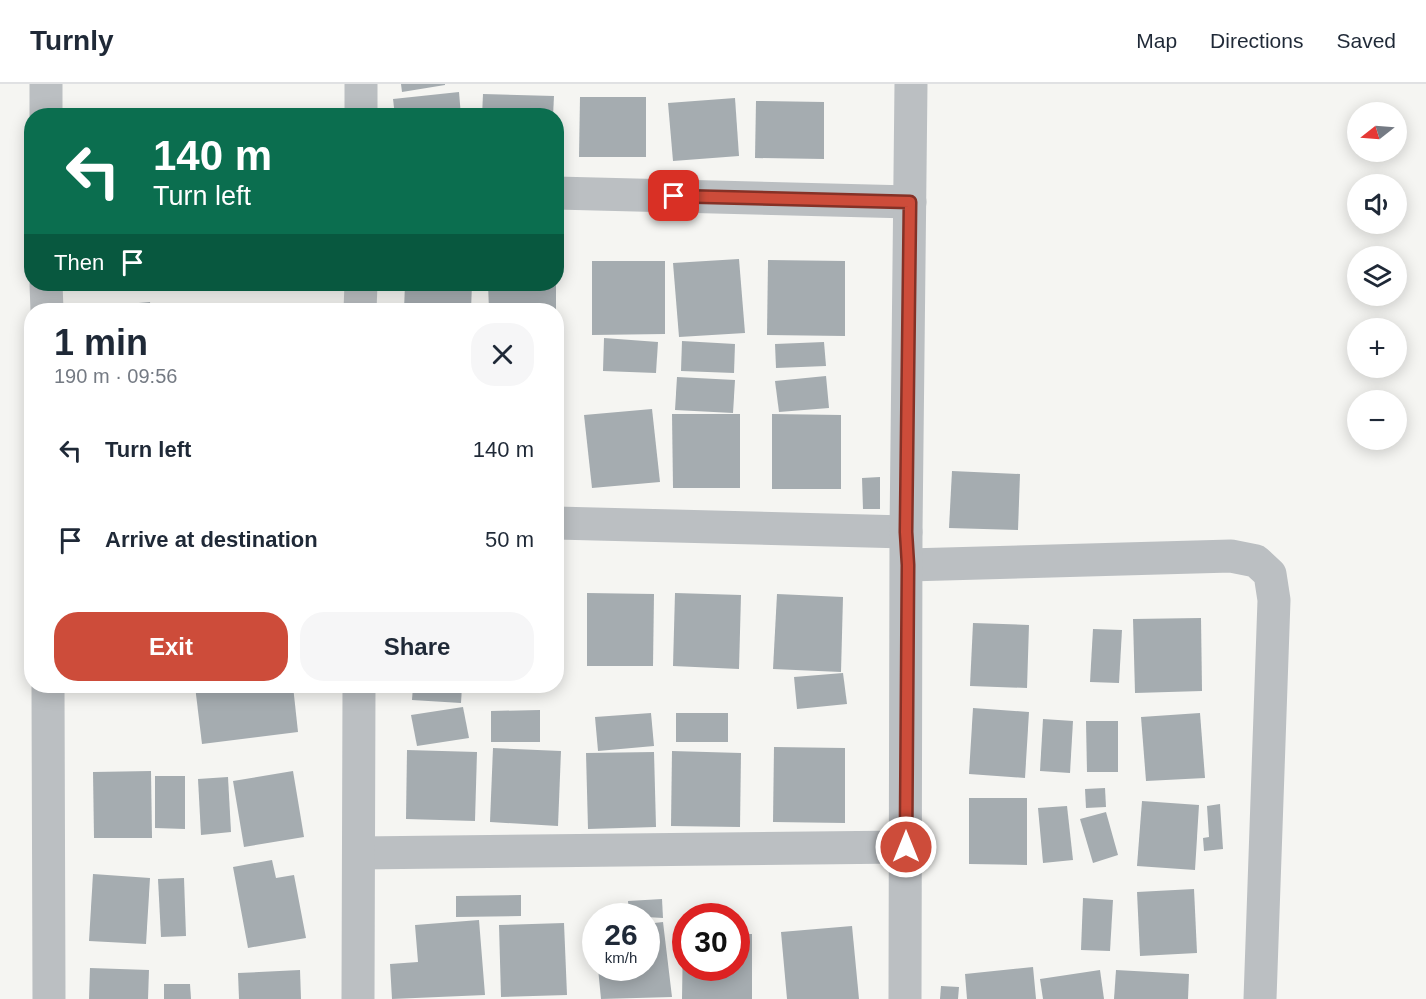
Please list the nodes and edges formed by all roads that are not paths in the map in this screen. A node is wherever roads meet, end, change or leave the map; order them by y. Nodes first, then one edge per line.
1 (46, 84) edge
2 (51, 84) edge
3 (361, 84) edge
4 (911, 84) edge
5 (46, 108) edge
6 (361, 108) edge
7 (564, 193) edge
8 (910, 202) junction
9 (564, 523) edge
10 (906, 532) junction
11 (908, 565) junction
12 (48, 693) edge
13 (360, 693) edge
14 (906, 847) junction
15 (359, 853) junction
16 (49, 999) edge
17 (358, 999) edge
18 (905, 999) edge
19 (1260, 999) edge

1 - 2 street
1 - 5 street
3 - 6 street
4 - 8 street
7 - 8 street
8 - 10 street
9 - 10 street
10 - 11 street
11 - 14 street
11 - 19 street
12 - 16 street
13 - 15 street
14 - 15 street
14 - 18 street
15 - 17 street

